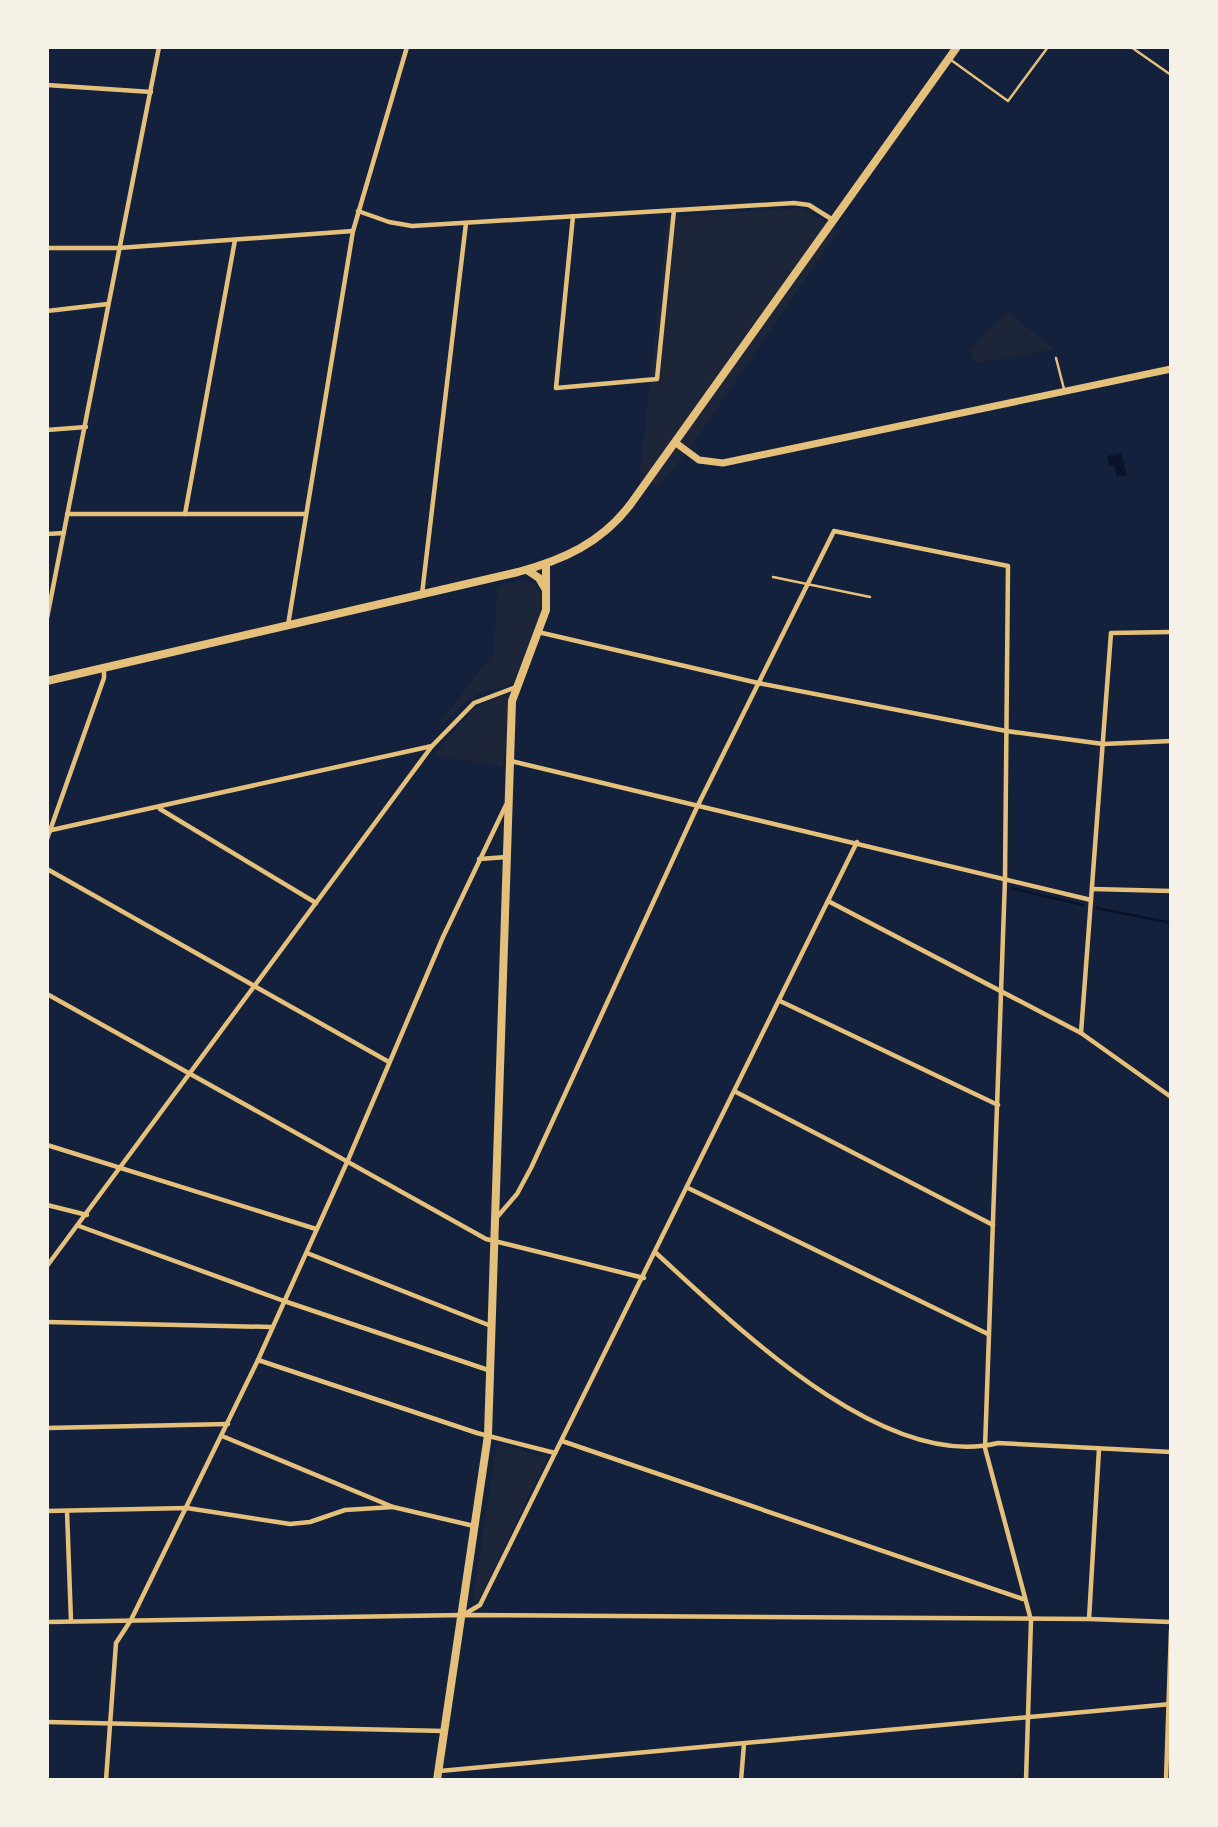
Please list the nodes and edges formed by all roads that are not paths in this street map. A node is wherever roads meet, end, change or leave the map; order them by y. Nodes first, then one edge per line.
1 (159, 47) edge
2 (407, 47) edge
3 (957, 47) edge
4 (1048, 47) edge
5 (1132, 47) edge
6 (948, 58) junction
7 (1171, 75) edge
8 (47, 85) edge
9 (151, 92) junction
10 (674, 210) junction
11 (358, 211) junction
12 (573, 216) junction
13 (834, 220) junction
14 (466, 223) junction
15 (353, 230) junction
16 (234, 240) junction
17 (47, 248) edge
18 (118, 248) junction
19 (108, 304) junction
20 (47, 311) edge
21 (1056, 358) dead end
22 (1171, 369) edge
23 (1065, 392) junction
24 (86, 427) junction
25 (47, 430) edge
26 (676, 443) junction
27 (67, 514) junction
28 (185, 514) junction
29 (305, 514) junction
30 (64, 533) junction
31 (47, 534) edge
32 (546, 564) junction
33 (518, 572) junction
34 (773, 577) dead end
35 (807, 584) junction
36 (422, 594) junction
37 (548, 596) junction
38 (870, 597) dead end
39 (47, 618) edge
40 (288, 625) junction
41 (538, 632) junction
42 (1171, 632) edge
43 (104, 668) junction
44 (47, 681) edge
45 (758, 683) junction
46 (517, 686) junction
47 (1006, 732) junction
48 (1171, 741) edge
49 (1103, 744) junction
50 (432, 746) junction
51 (510, 761) junction
52 (509, 801) junction
53 (698, 805) junction
54 (160, 808) junction
55 (49, 831) edge
56 (47, 839) edge
57 (857, 842) junction
58 (508, 857) junction
59 (479, 860) junction
60 (47, 869) edge
61 (1006, 879) junction
62 (1093, 889) junction
63 (1171, 891) edge
64 (1091, 900) junction
65 (828, 901) junction
66 (316, 903) junction
67 (254, 988) junction
68 (47, 994) edge
69 (1002, 994) junction
70 (780, 1001) junction
71 (1082, 1033) junction
72 (389, 1062) junction
73 (191, 1075) junction
74 (736, 1092) junction
75 (1171, 1097) edge
76 (998, 1105) junction
77 (47, 1145) edge
78 (348, 1160) junction
79 (121, 1168) junction
80 (688, 1188) junction
81 (47, 1205) edge
82 (87, 1214) junction
83 (498, 1216) junction
84 (993, 1225) junction
85 (79, 1226) junction
86 (316, 1229) junction
87 (496, 1242) junction
88 (307, 1253) junction
89 (656, 1253) junction
90 (47, 1266) edge
91 (644, 1278) junction
92 (284, 1301) junction
93 (47, 1322) edge
94 (492, 1326) junction
95 (272, 1327) junction
96 (988, 1334) junction
97 (258, 1360) junction
98 (491, 1371) junction
99 (228, 1424) junction
100 (47, 1428) edge
101 (222, 1436) junction
102 (488, 1436) junction
103 (562, 1441) junction
104 (985, 1448) junction
105 (1099, 1449) junction
106 (1171, 1452) edge
107 (555, 1453) junction
108 (393, 1507) junction
109 (187, 1508) junction
110 (47, 1511) edge
111 (67, 1511) junction
112 (475, 1526) junction
113 (1024, 1599) junction
114 (463, 1615) junction
115 (1089, 1619) junction
116 (131, 1620) junction
117 (1031, 1620) junction
118 (71, 1621) junction
119 (47, 1622) edge
120 (1171, 1622) edge
121 (1171, 1630) edge
122 (1170, 1704) edge
123 (1028, 1715) junction
124 (47, 1722) edge
125 (110, 1723) junction
126 (444, 1731) junction
127 (744, 1744) junction
128 (1168, 1772) edge
129 (438, 1775) edge
130 (106, 1780) edge
131 (741, 1780) edge
132 (1026, 1780) edge
133 (1166, 1780) edge

1 - 9 street
2 - 11 street
3 - 6 main road
4 - 6 lane
5 - 7 lane
6 - 13 main road
8 - 9 street
9 - 18 street
10 - 12 street
10 - 12 street
10 - 13 street
11 - 14 street
11 - 15 street
12 - 14 street
13 - 26 main road
14 - 36 street
15 - 16 street
15 - 29 street
16 - 18 street
16 - 28 street
17 - 18 street
18 - 19 street
19 - 20 street
19 - 24 street
21 - 23 lane
22 - 23 main road
23 - 26 main road
24 - 25 street
24 - 27 street
26 - 32 main road
27 - 28 street
27 - 30 street
28 - 29 street
29 - 40 street
30 - 31 street
30 - 39 street
32 - 33 main road
32 - 37 main road
33 - 36 main road
33 - 37 main road
34 - 35 lane
35 - 38 lane
35 - 45 street
35 - 47 street
36 - 40 main road
37 - 41 main road
40 - 43 main road
41 - 45 street
41 - 46 main road
42 - 49 street
43 - 44 main road
43 - 55 street
45 - 47 street
45 - 53 street
46 - 50 street
46 - 51 main road
47 - 49 street
47 - 61 street
48 - 49 street
49 - 62 street
50 - 54 street
50 - 66 street
51 - 52 main road
51 - 53 street
52 - 58 main road
52 - 59 street
53 - 57 street
53 - 83 street
54 - 55 street
54 - 66 street
55 - 56 street
57 - 61 street
57 - 65 street
58 - 59 street
58 - 83 main road
59 - 72 street
60 - 67 street
61 - 64 street
61 - 69 street
62 - 63 street
62 - 64 street
64 - 71 street
65 - 69 street
65 - 70 street
66 - 67 street
67 - 72 street
67 - 73 street
68 - 73 street
69 - 71 street
69 - 76 street
70 - 74 street
70 - 76 street
71 - 75 street
72 - 78 street
73 - 78 street
73 - 79 street
74 - 80 street
74 - 84 street
76 - 84 street
77 - 79 street
78 - 86 street
78 - 87 street
79 - 82 street
79 - 86 street
80 - 89 street
80 - 96 street
81 - 82 street
82 - 85 street
83 - 87 main road
84 - 96 street
85 - 90 street
85 - 92 street
86 - 88 street
87 - 91 street
87 - 94 main road
88 - 92 street
88 - 94 street
89 - 91 street
89 - 104 street
91 - 103 street
92 - 95 street
92 - 98 street
93 - 95 street
94 - 98 main road
95 - 97 street
96 - 104 street
97 - 99 street
97 - 102 street
98 - 102 main road
99 - 100 street
99 - 101 street
101 - 108 street
101 - 109 street
102 - 107 street
102 - 112 main road
103 - 107 street
103 - 113 street
104 - 105 street
104 - 113 street
105 - 106 street
105 - 115 street
107 - 114 street
108 - 109 street
108 - 112 street
109 - 111 street
109 - 116 street
110 - 111 street
111 - 118 street
112 - 114 main road
113 - 117 street
114 - 116 street
114 - 117 street
114 - 126 main road
115 - 117 street
115 - 120 street
116 - 118 street
116 - 125 street
117 - 123 street
118 - 119 street
121 - 122 street
122 - 123 street
122 - 128 street
123 - 127 street
123 - 132 street
124 - 125 street
125 - 126 street
125 - 130 street
126 - 129 main road
127 - 129 street
127 - 131 street
128 - 133 street

